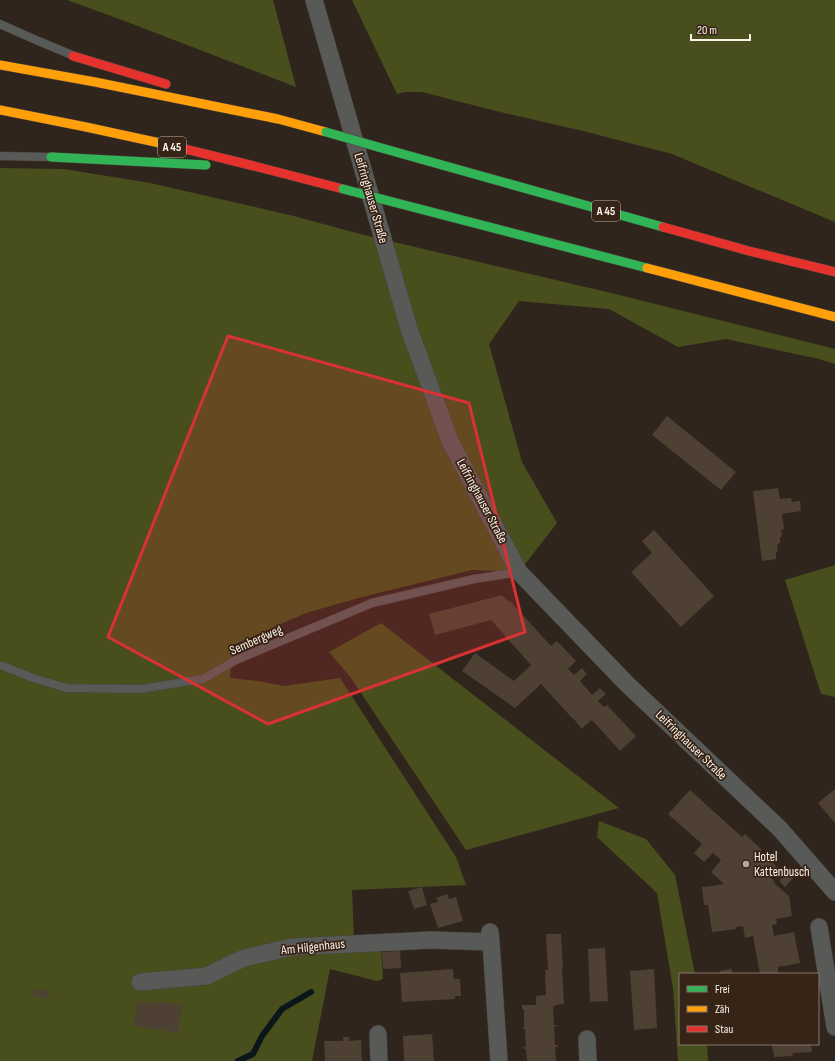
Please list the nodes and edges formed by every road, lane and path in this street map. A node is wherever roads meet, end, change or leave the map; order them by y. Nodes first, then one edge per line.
1 (314, 0) edge
2 (0, 24) edge
3 (73, 56) joint
4 (0, 65) edge
5 (176, 87) dead end
6 (198, 94) dead end
7 (0, 110) edge
8 (278, 119) junction
9 (0, 156) edge
10 (51, 157) joint
11 (270, 169) junction
12 (835, 272) edge
13 (835, 317) edge
14 (519, 572) junction
15 (0, 665) edge
16 (835, 892) edge
17 (819, 927) dead end
18 (140, 982) dead end
19 (835, 1027) edge
20 (378, 1034) dead end
21 (587, 1039) dead end
22 (379, 1061) edge
23 (499, 1061) edge
24 (588, 1061) edge

1 - 14 street, Leifringhauser Straße
2 - 3 lane
3 - 5 highway
4 - 8 highway, A 45
6 - 8 highway
7 - 11 highway, A 45
8 - 12 highway, A 45, bridge
9 - 10 lane
10 - 11 highway
11 - 13 highway, A 45, bridge
14 - 15 lane, Sembergweg
14 - 16 street, Leifringhauser Straße
17 - 19 street
18 - 23 street, Am Hilgenhaus
20 - 22 street
21 - 24 street

